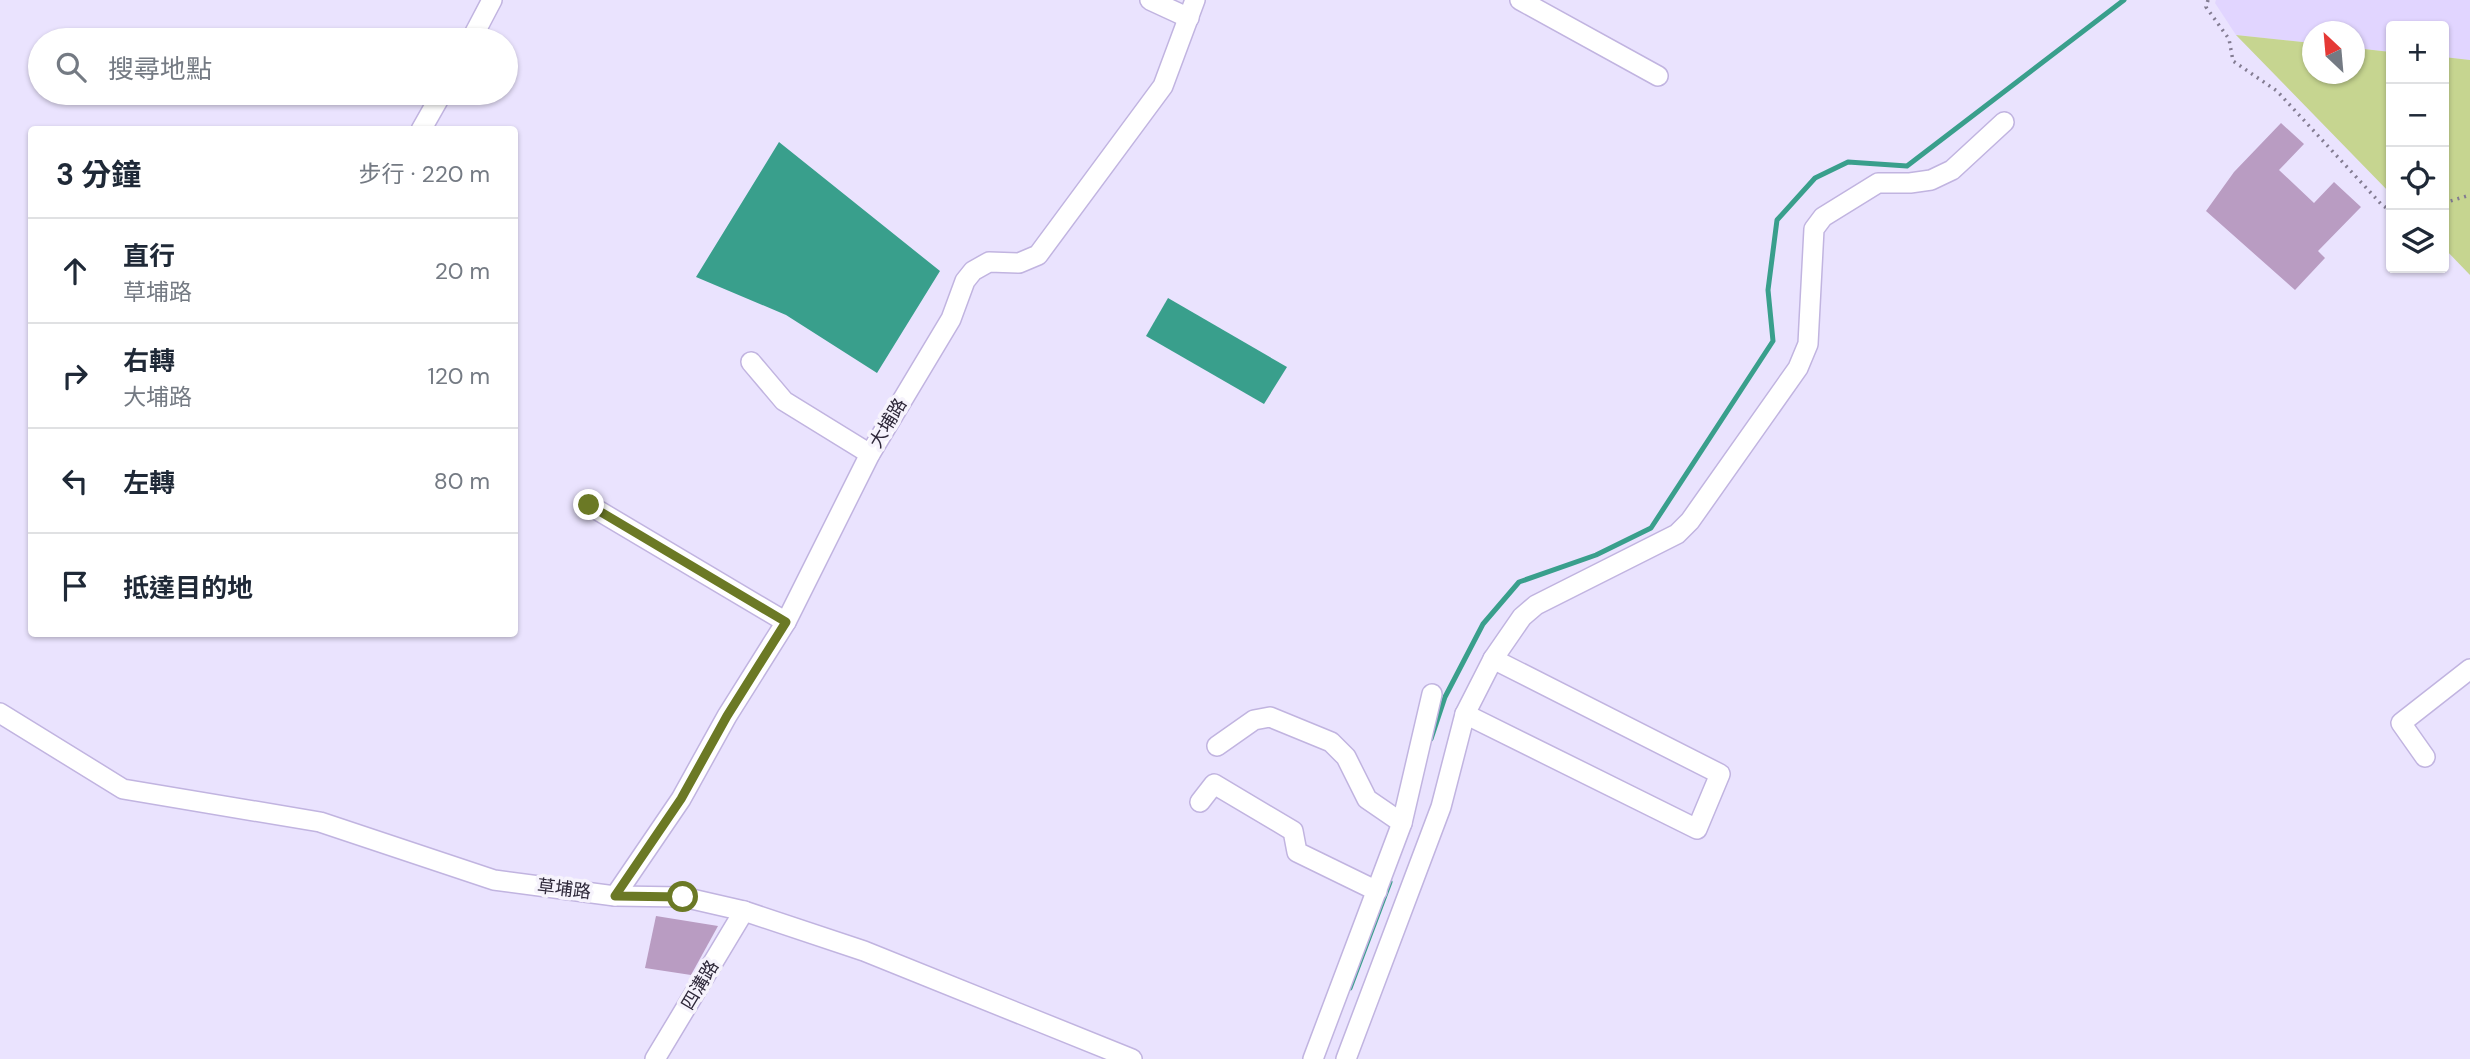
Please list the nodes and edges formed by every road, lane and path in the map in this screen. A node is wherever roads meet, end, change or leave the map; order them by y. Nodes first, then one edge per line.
1 (492, 0) edge
2 (1150, 0) edge
3 (1520, 0) edge
4 (2208, 0) edge
5 (1192, 9) edge
6 (477, 28) edge
7 (1658, 76) dead end
8 (435, 105) edge
9 (2004, 122) dead end
10 (423, 126) edge
11 (2470, 195) edge
12 (2449, 201) edge
13 (2390, 210) edge
14 (751, 362) dead end
15 (870, 454) junction
16 (589, 505) dead end
17 (786, 622) junction
18 (1493, 659) junction
19 (2470, 669) edge
20 (1432, 694) dead end
21 (0, 713) edge
22 (1465, 714) junction
23 (1217, 746) dead end
24 (2425, 757) dead end
25 (1200, 802) dead end
26 (1402, 823) junction
27 (1377, 891) junction
28 (615, 896) junction
29 (744, 911) junction
30 (655, 1059) edge
31 (1132, 1059) edge
32 (1313, 1059) edge
33 (1346, 1059) edge

1 - 6 street
2 - 5 street
3 - 7 street
4 - 13 path
5 - 15 street, 大埔路
8 - 10 street
9 - 18 street
11 - 12 path
14 - 15 street
15 - 17 street, 大埔路
16 - 17 street
17 - 28 street, 大埔路
18 - 22 street
18 - 22 street
19 - 24 street
20 - 26 street
21 - 28 street, 草埔路
22 - 33 street
23 - 26 street
25 - 27 street
26 - 27 street
27 - 32 street
28 - 29 street, 草埔路
29 - 30 street, 四溝路
29 - 31 street, 草埔路

